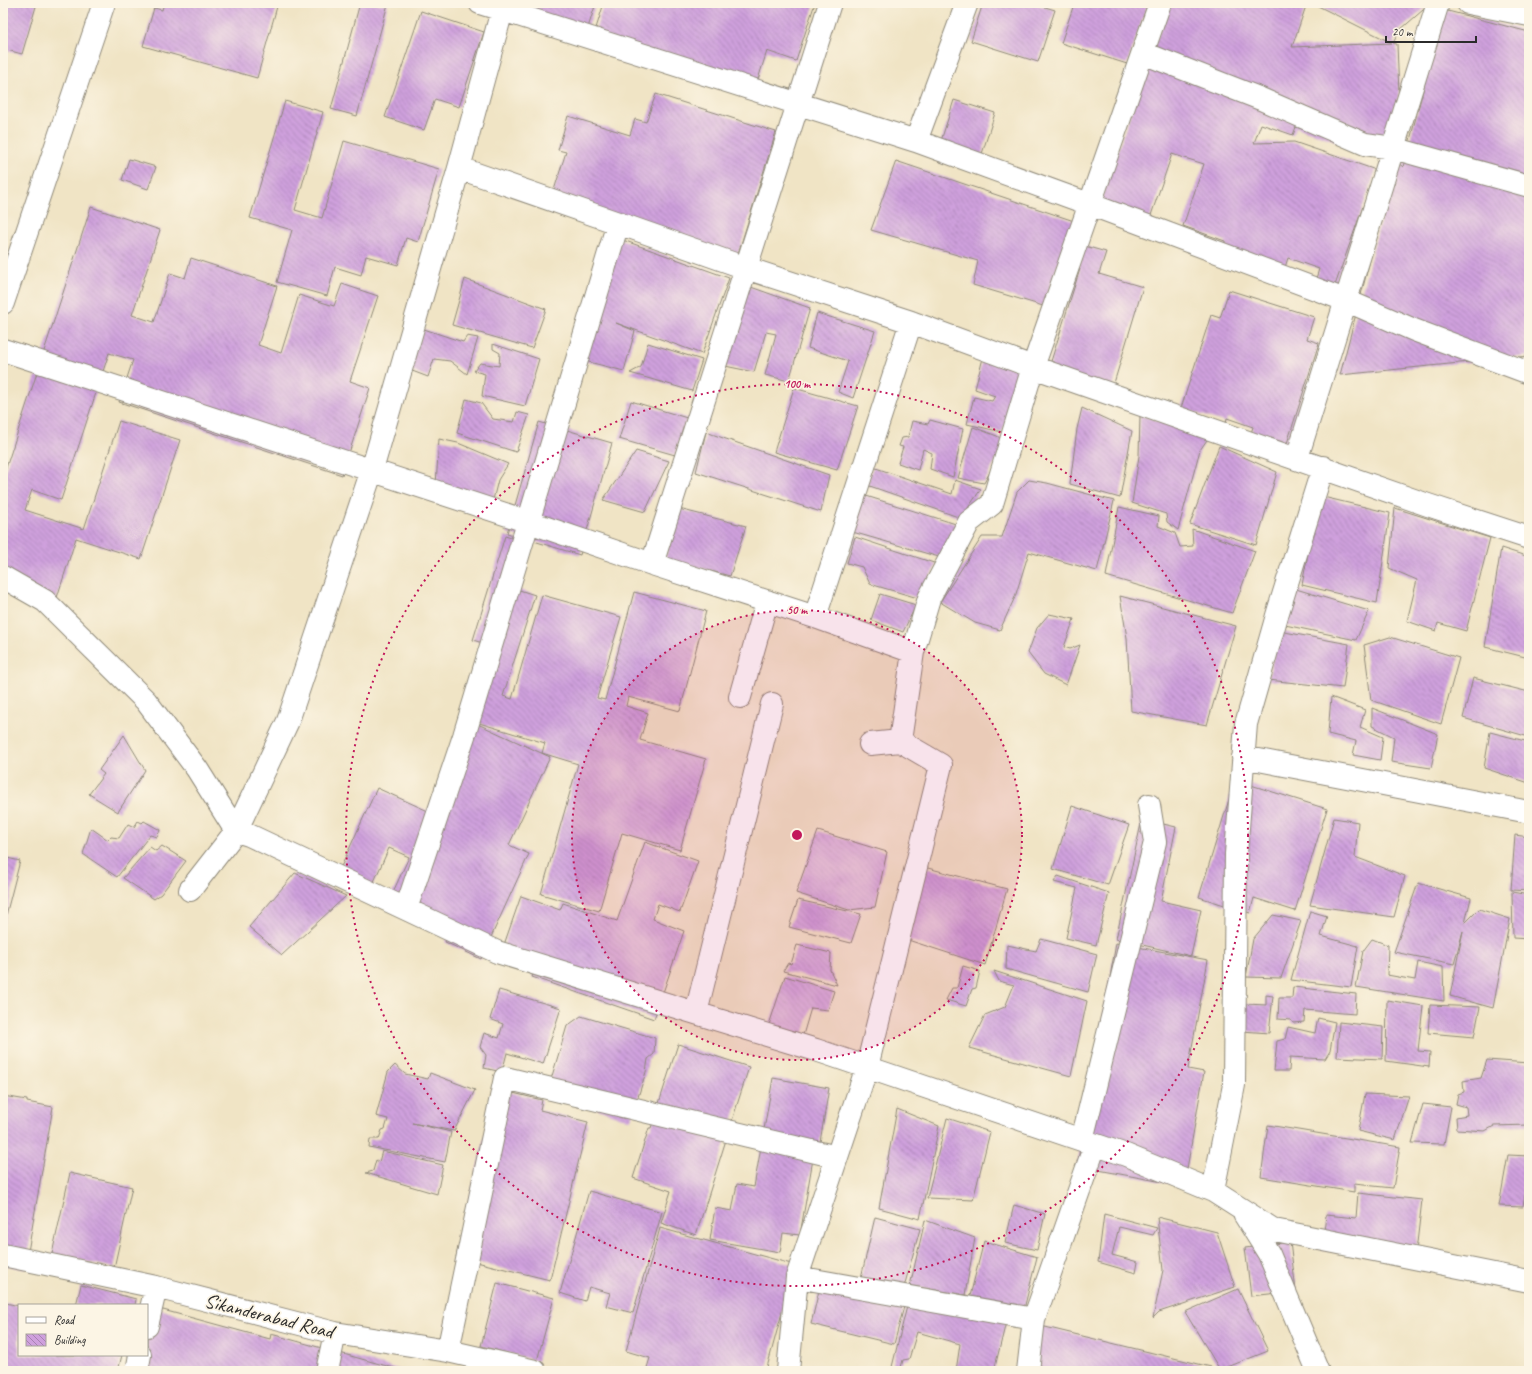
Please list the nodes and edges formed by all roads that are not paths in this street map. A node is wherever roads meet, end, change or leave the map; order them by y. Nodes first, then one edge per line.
1 (104, 3) edge
2 (480, 3) edge
3 (830, 3) edge
4 (967, 3) edge
5 (1160, 3) edge
6 (1438, 3) edge
7 (1468, 3) edge
8 (503, 6) edge
9 (1529, 15) edge
10 (1142, 52) junction
11 (798, 104) junction
12 (916, 141) junction
13 (1393, 148) junction
14 (459, 168) junction
15 (1529, 186) edge
16 (1089, 204) junction
17 (618, 222) junction
18 (746, 268) junction
19 (1345, 300) junction
20 (3, 303) edge
21 (911, 322) junction
22 (3, 350) edge
23 (1033, 367) junction
24 (1529, 373) edge
25 (1297, 458) junction
26 (1323, 467) junction
27 (372, 470) junction
28 (529, 522) junction
29 (1529, 538) edge
30 (652, 564) junction
31 (3, 577) edge
32 (767, 601) junction
33 (815, 617) junction
34 (913, 652) junction
35 (740, 697) dead end
36 (772, 704) dead end
37 (900, 741) junction
38 (870, 744) dead end
39 (1243, 756) junction
40 (1149, 805) dead end
41 (1529, 812) edge
42 (236, 831) junction
43 (190, 890) dead end
44 (406, 910) junction
45 (696, 1013) junction
46 (867, 1067) junction
47 (1088, 1142) junction
48 (837, 1157) junction
49 (1213, 1191) junction
50 (1243, 1211) junction
51 (3, 1255) edge
52 (797, 1277) junction
53 (1529, 1281) edge
54 (156, 1287) junction
55 (1034, 1319) junction
56 (148, 1322) edge
57 (335, 1333) junction
58 (448, 1351) junction
59 (140, 1356) edge
60 (137, 1371) edge
61 (327, 1371) edge
62 (535, 1371) edge
63 (788, 1371) edge
64 (1028, 1371) edge
65 (1318, 1371) edge

1 - 20 street
2 - 8 street
3 - 11 street
4 - 12 street
5 - 10 street
6 - 13 street
7 - 9 street
8 - 11 street
8 - 14 street
10 - 13 street
10 - 16 street
11 - 12 street
11 - 18 street
12 - 16 street
13 - 15 street
13 - 19 street
14 - 17 street
14 - 27 street
16 - 19 street
16 - 23 street
17 - 18 street
17 - 28 street
18 - 21 street
18 - 30 street
19 - 24 street
19 - 25 street
21 - 23 street
21 - 33 street
22 - 27 street
23 - 25 street
23 - 34 street
25 - 26 street
26 - 29 street
26 - 39 street
27 - 28 street
27 - 42 street
28 - 30 street
28 - 44 street
30 - 32 street
31 - 42 street
32 - 33 street
32 - 35 street
33 - 34 street
34 - 37 street
36 - 45 street
37 - 38 street
37 - 46 street
39 - 41 street
39 - 49 street
40 - 47 street
42 - 43 street
42 - 44 street
44 - 45 street
45 - 46 street
46 - 47 street
46 - 48 street
47 - 49 street
47 - 55 street
48 - 52 street
48 - 58 street
49 - 50 street
50 - 53 street
50 - 65 street
51 - 54 street, Sikanderabad Road
52 - 55 street
52 - 63 street
54 - 56 street
54 - 57 street, Sikanderabad Road
55 - 64 street
57 - 58 street, Sikanderabad Road
57 - 61 street
58 - 62 street, Sikanderabad Road
59 - 60 street

